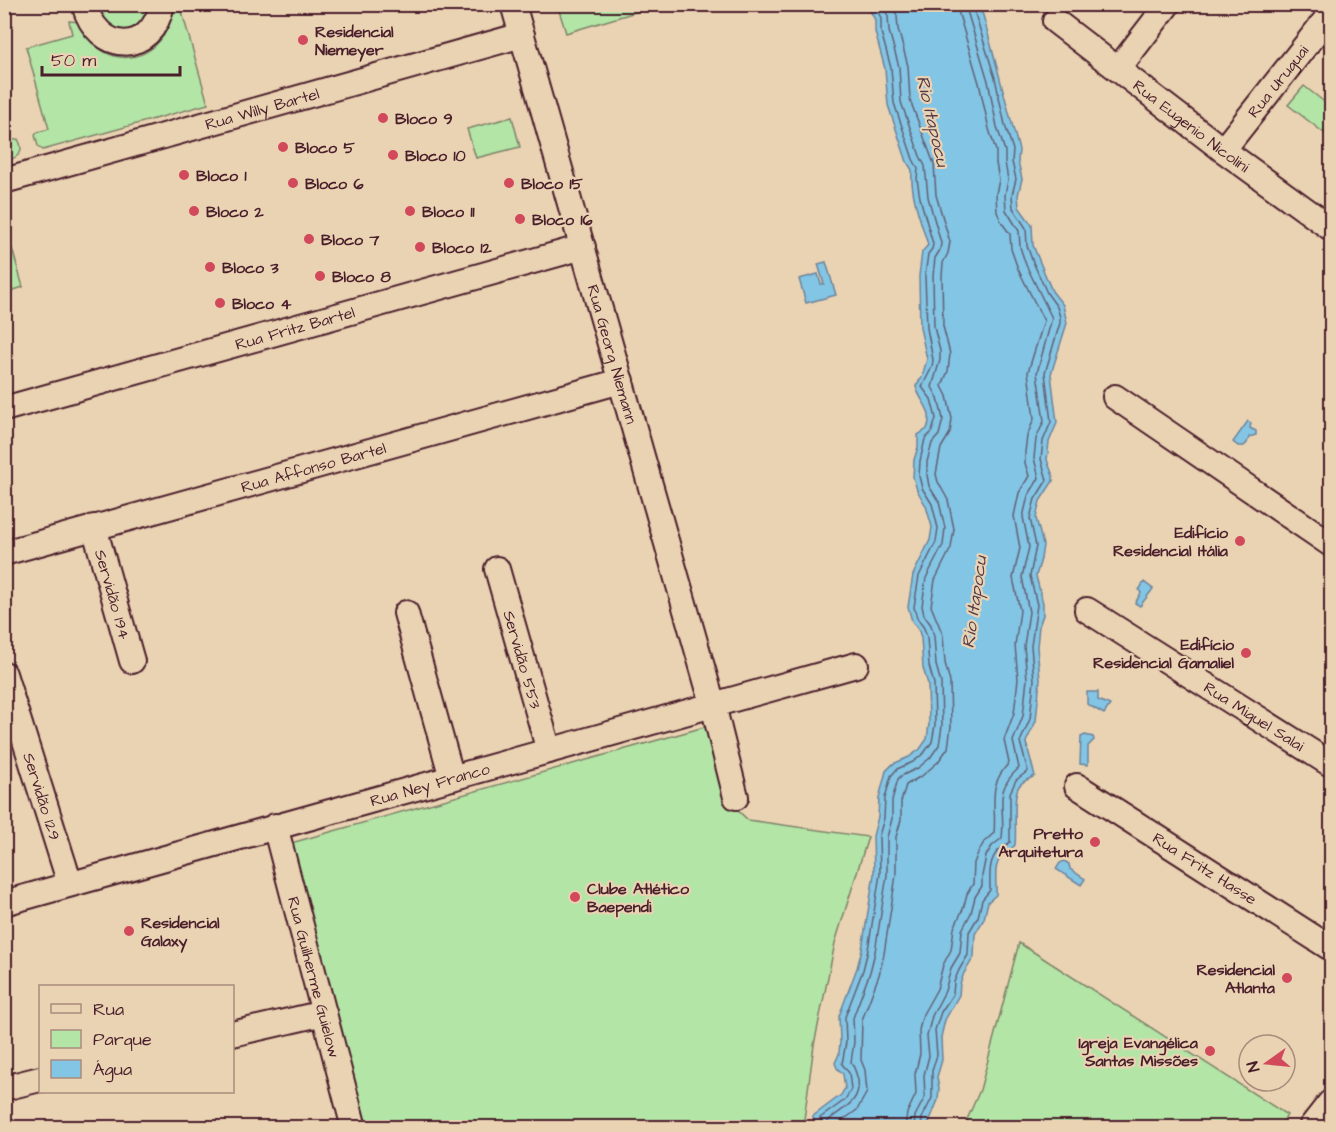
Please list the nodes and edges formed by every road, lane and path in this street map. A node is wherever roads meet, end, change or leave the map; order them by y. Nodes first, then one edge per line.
1 (84, 4) edge
2 (162, 4) edge
3 (513, 4) edge
4 (1168, 4) edge
5 (1332, 12) edge
6 (1055, 21) dead end
7 (522, 35) junction
8 (1118, 69) junction
9 (1223, 150) junction
10 (4, 181) edge
11 (1332, 229) edge
12 (583, 247) junction
13 (621, 381) junction
14 (1115, 398) dead end
15 (4, 409) edge
16 (94, 527) junction
17 (1332, 545) edge
18 (4, 553) edge
19 (497, 569) dead end
20 (1087, 610) dead end
21 (406, 613) dead end
22 (132, 661) dead end
23 (856, 665) dead end
24 (4, 674) edge
25 (713, 705) junction
26 (549, 751) junction
27 (1332, 765) edge
28 (452, 778) junction
29 (1077, 786) dead end
30 (736, 797) dead end
31 (275, 826) junction
32 (70, 884) junction
33 (4, 903) edge
34 (1332, 949) edge
35 (324, 1012) junction
36 (234, 1034) edge
37 (39, 1079) edge
38 (4, 1088) edge
39 (1332, 1105) edge
40 (354, 1128) edge
41 (1314, 1128) edge

1 - 2 street
3 - 7 street, Rua Georg Niemann
4 - 8 street
5 - 9 street, Rua Uruguai
6 - 8 street, Rua Eugenio Nicolini
7 - 10 street, Rua Willy Bartel
7 - 12 street, Rua Georg Niemann
8 - 9 street, Rua Eugenio Nicolini
9 - 11 street, Rua Eugenio Nicolini
12 - 13 street, Rua Georg Niemann
12 - 15 street, Rua Fritz Bartel
13 - 16 street, Rua Affonso Bartel
13 - 25 street, Rua Georg Niemann
14 - 17 street
16 - 18 street, Rua Affonso Bartel
16 - 22 street, Servidão 194
19 - 26 street, Servidão 553
20 - 27 street, Rua Miguel Salai
21 - 28 street
23 - 25 street, Rua Ney Franco
24 - 32 street, Servidão 129
25 - 26 street, Rua Ney Franco
25 - 30 street, Rua Georg Niemann
26 - 28 street, Rua Ney Franco
28 - 31 street, Rua Ney Franco
29 - 34 street, Rua Fritz Hasse
31 - 32 street, Rua Ney Franco
31 - 35 street, Rua Guilherme Guielow
32 - 33 street, Rua Ney Franco
35 - 36 street
35 - 40 street, Rua Guilherme Guielow
37 - 38 street
39 - 41 main road

